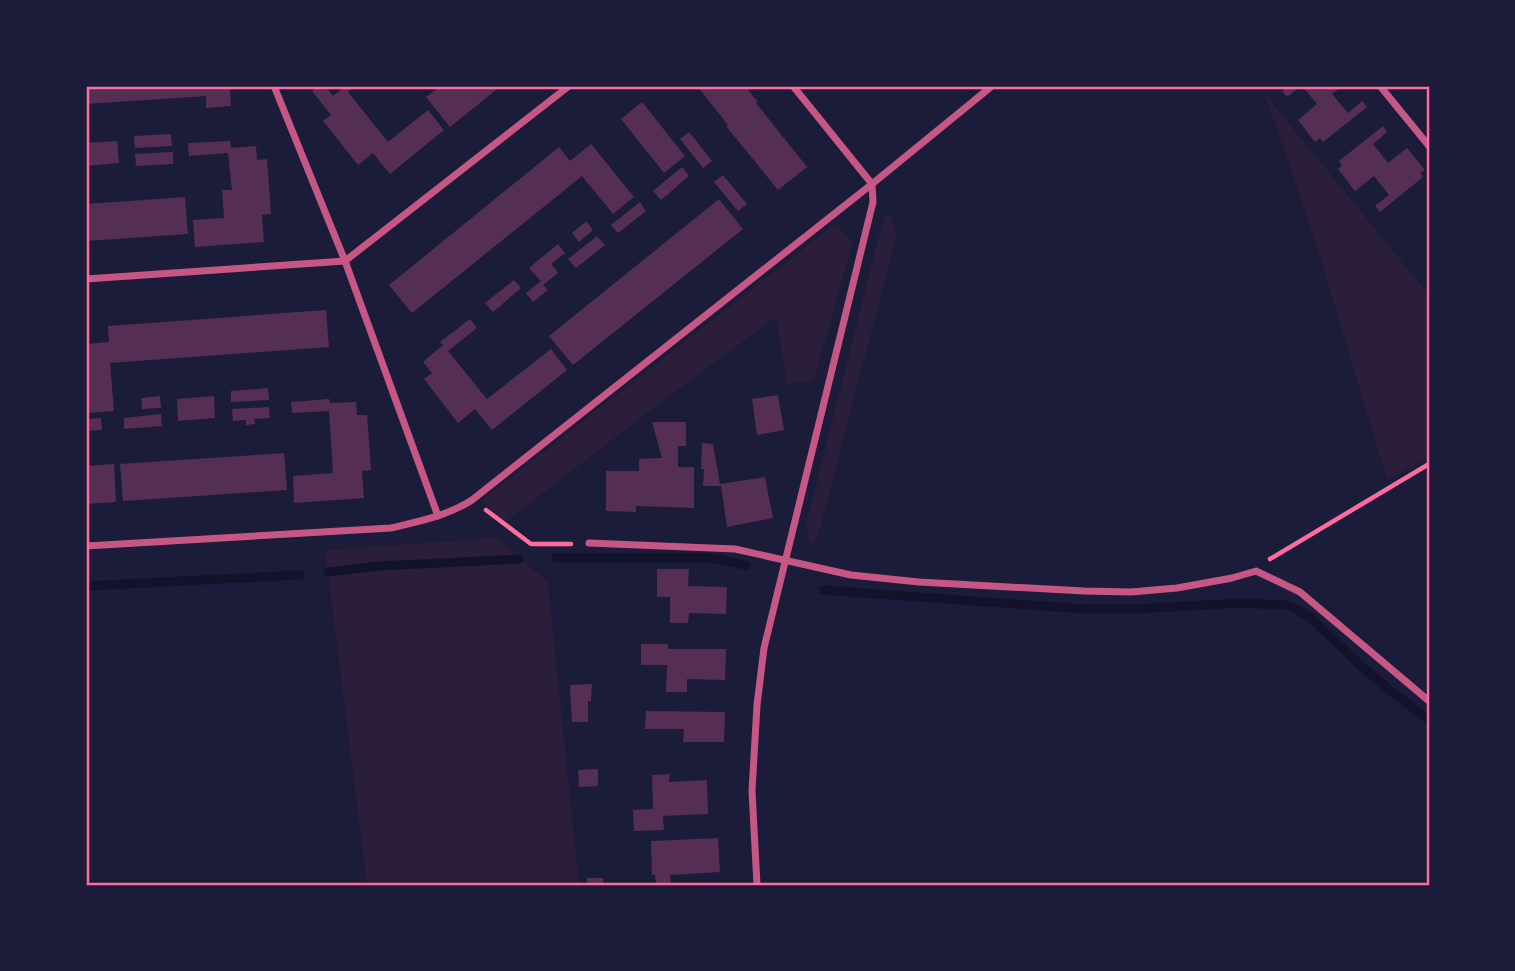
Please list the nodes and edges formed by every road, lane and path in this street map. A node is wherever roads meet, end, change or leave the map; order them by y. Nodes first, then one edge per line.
1 (274, 86) edge
2 (569, 86) edge
3 (793, 86) edge
4 (992, 86) edge
5 (1380, 86) edge
6 (1429, 146) edge
7 (872, 184) junction
8 (345, 261) junction
9 (86, 279) edge
10 (1429, 464) edge
11 (472, 500) junction
12 (438, 516) junction
13 (589, 543) joint
14 (86, 546) edge
15 (785, 562) junction
16 (1256, 571) junction
17 (1429, 701) edge
18 (757, 885) edge

1 - 8 street
2 - 8 street
3 - 7 street
4 - 7 street
5 - 6 street
7 - 11 street
7 - 15 street
8 - 9 street
8 - 12 street
10 - 16 path
11 - 12 street
11 - 13 path
12 - 14 street
13 - 15 street
15 - 16 street
15 - 18 street
16 - 17 street

